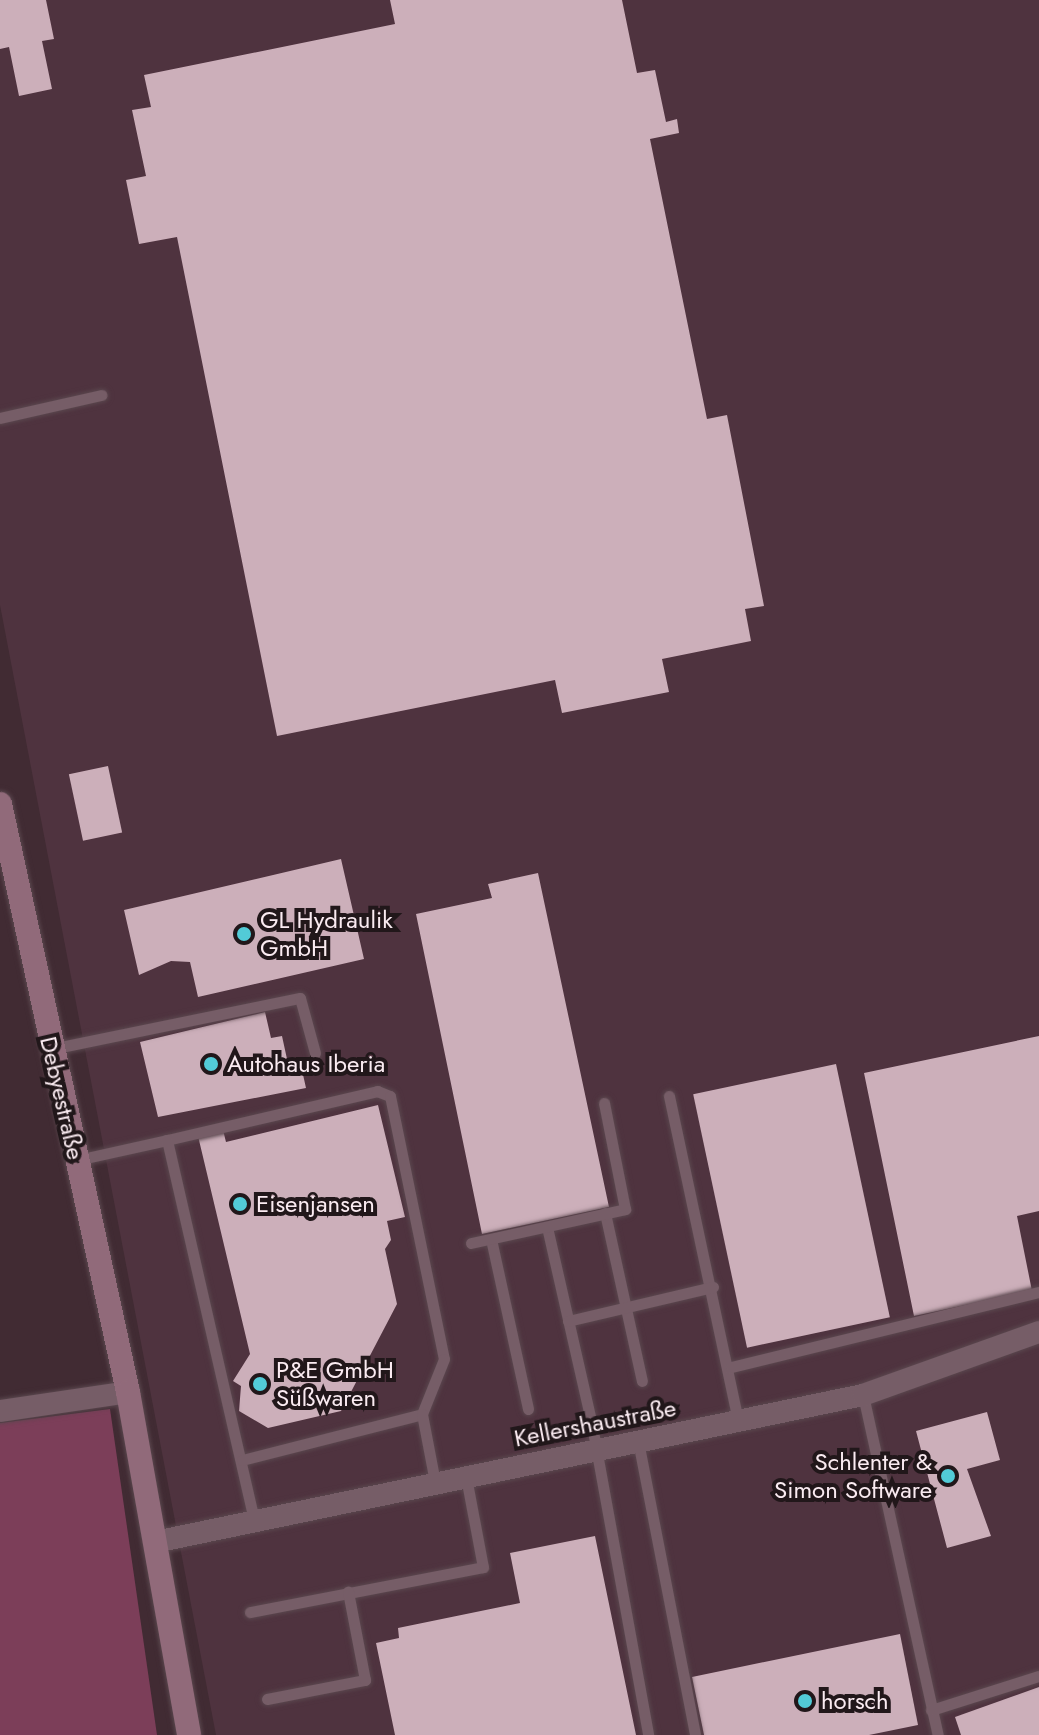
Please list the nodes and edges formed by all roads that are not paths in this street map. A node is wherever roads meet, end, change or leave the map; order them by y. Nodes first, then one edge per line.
1 (101, 395) dead end
2 (0, 418) edge
3 (0, 804) edge
4 (51, 1050) junction
5 (315, 1053) dead end
6 (669, 1096) dead end
7 (604, 1103) dead end
8 (167, 1140) junction
9 (76, 1160) junction
10 (605, 1213) junction
11 (547, 1227) junction
12 (491, 1239) junction
13 (471, 1243) dead end
14 (713, 1287) junction
15 (1039, 1292) edge
16 (628, 1307) junction
17 (568, 1321) junction
18 (1039, 1332) edge
19 (731, 1367) junction
20 (642, 1381) dead end
21 (128, 1392) junction
22 (863, 1395) junction
23 (528, 1409) dead end
24 (0, 1411) edge
25 (422, 1414) junction
26 (738, 1420) junction
27 (638, 1440) junction
28 (593, 1450) junction
29 (242, 1460) junction
30 (466, 1476) junction
31 (435, 1482) junction
32 (255, 1523) junction
33 (155, 1542) junction
34 (348, 1592) junction
35 (250, 1612) dead end
36 (1039, 1676) edge
37 (267, 1699) dead end
38 (931, 1710) junction
39 (189, 1735) edge
40 (648, 1735) edge
41 (695, 1735) edge
42 (938, 1735) edge

1 - 2 lane
3 - 4 main road, Debyestraße
4 - 5 lane
4 - 9 main road, Debyestraße
6 - 14 lane
7 - 10 lane
8 - 9 lane
8 - 25 lane
8 - 29 lane
9 - 21 main road, Debyestraße
10 - 11 lane
10 - 16 lane
11 - 12 lane
11 - 17 lane
12 - 13 lane
12 - 23 lane
14 - 16 lane
14 - 19 lane
15 - 19 lane
16 - 17 lane
16 - 20 lane
17 - 28 lane
18 - 22 street, Kellershaustraße
19 - 26 lane
21 - 24 street
21 - 33 main road, Debyestraße
22 - 26 street, Kellershaustraße
22 - 38 lane
25 - 29 lane
25 - 31 lane
26 - 27 street, Kellershaustraße
27 - 28 street, Kellershaustraße
27 - 41 lane
28 - 30 street, Kellershaustraße
28 - 40 lane
29 - 32 lane
30 - 31 street, Kellershaustraße
30 - 34 lane
31 - 32 street, Kellershaustraße
32 - 33 street, Kellershaustraße
33 - 39 main road, Debyestraße
34 - 35 lane
34 - 37 lane
36 - 38 lane
38 - 42 lane

